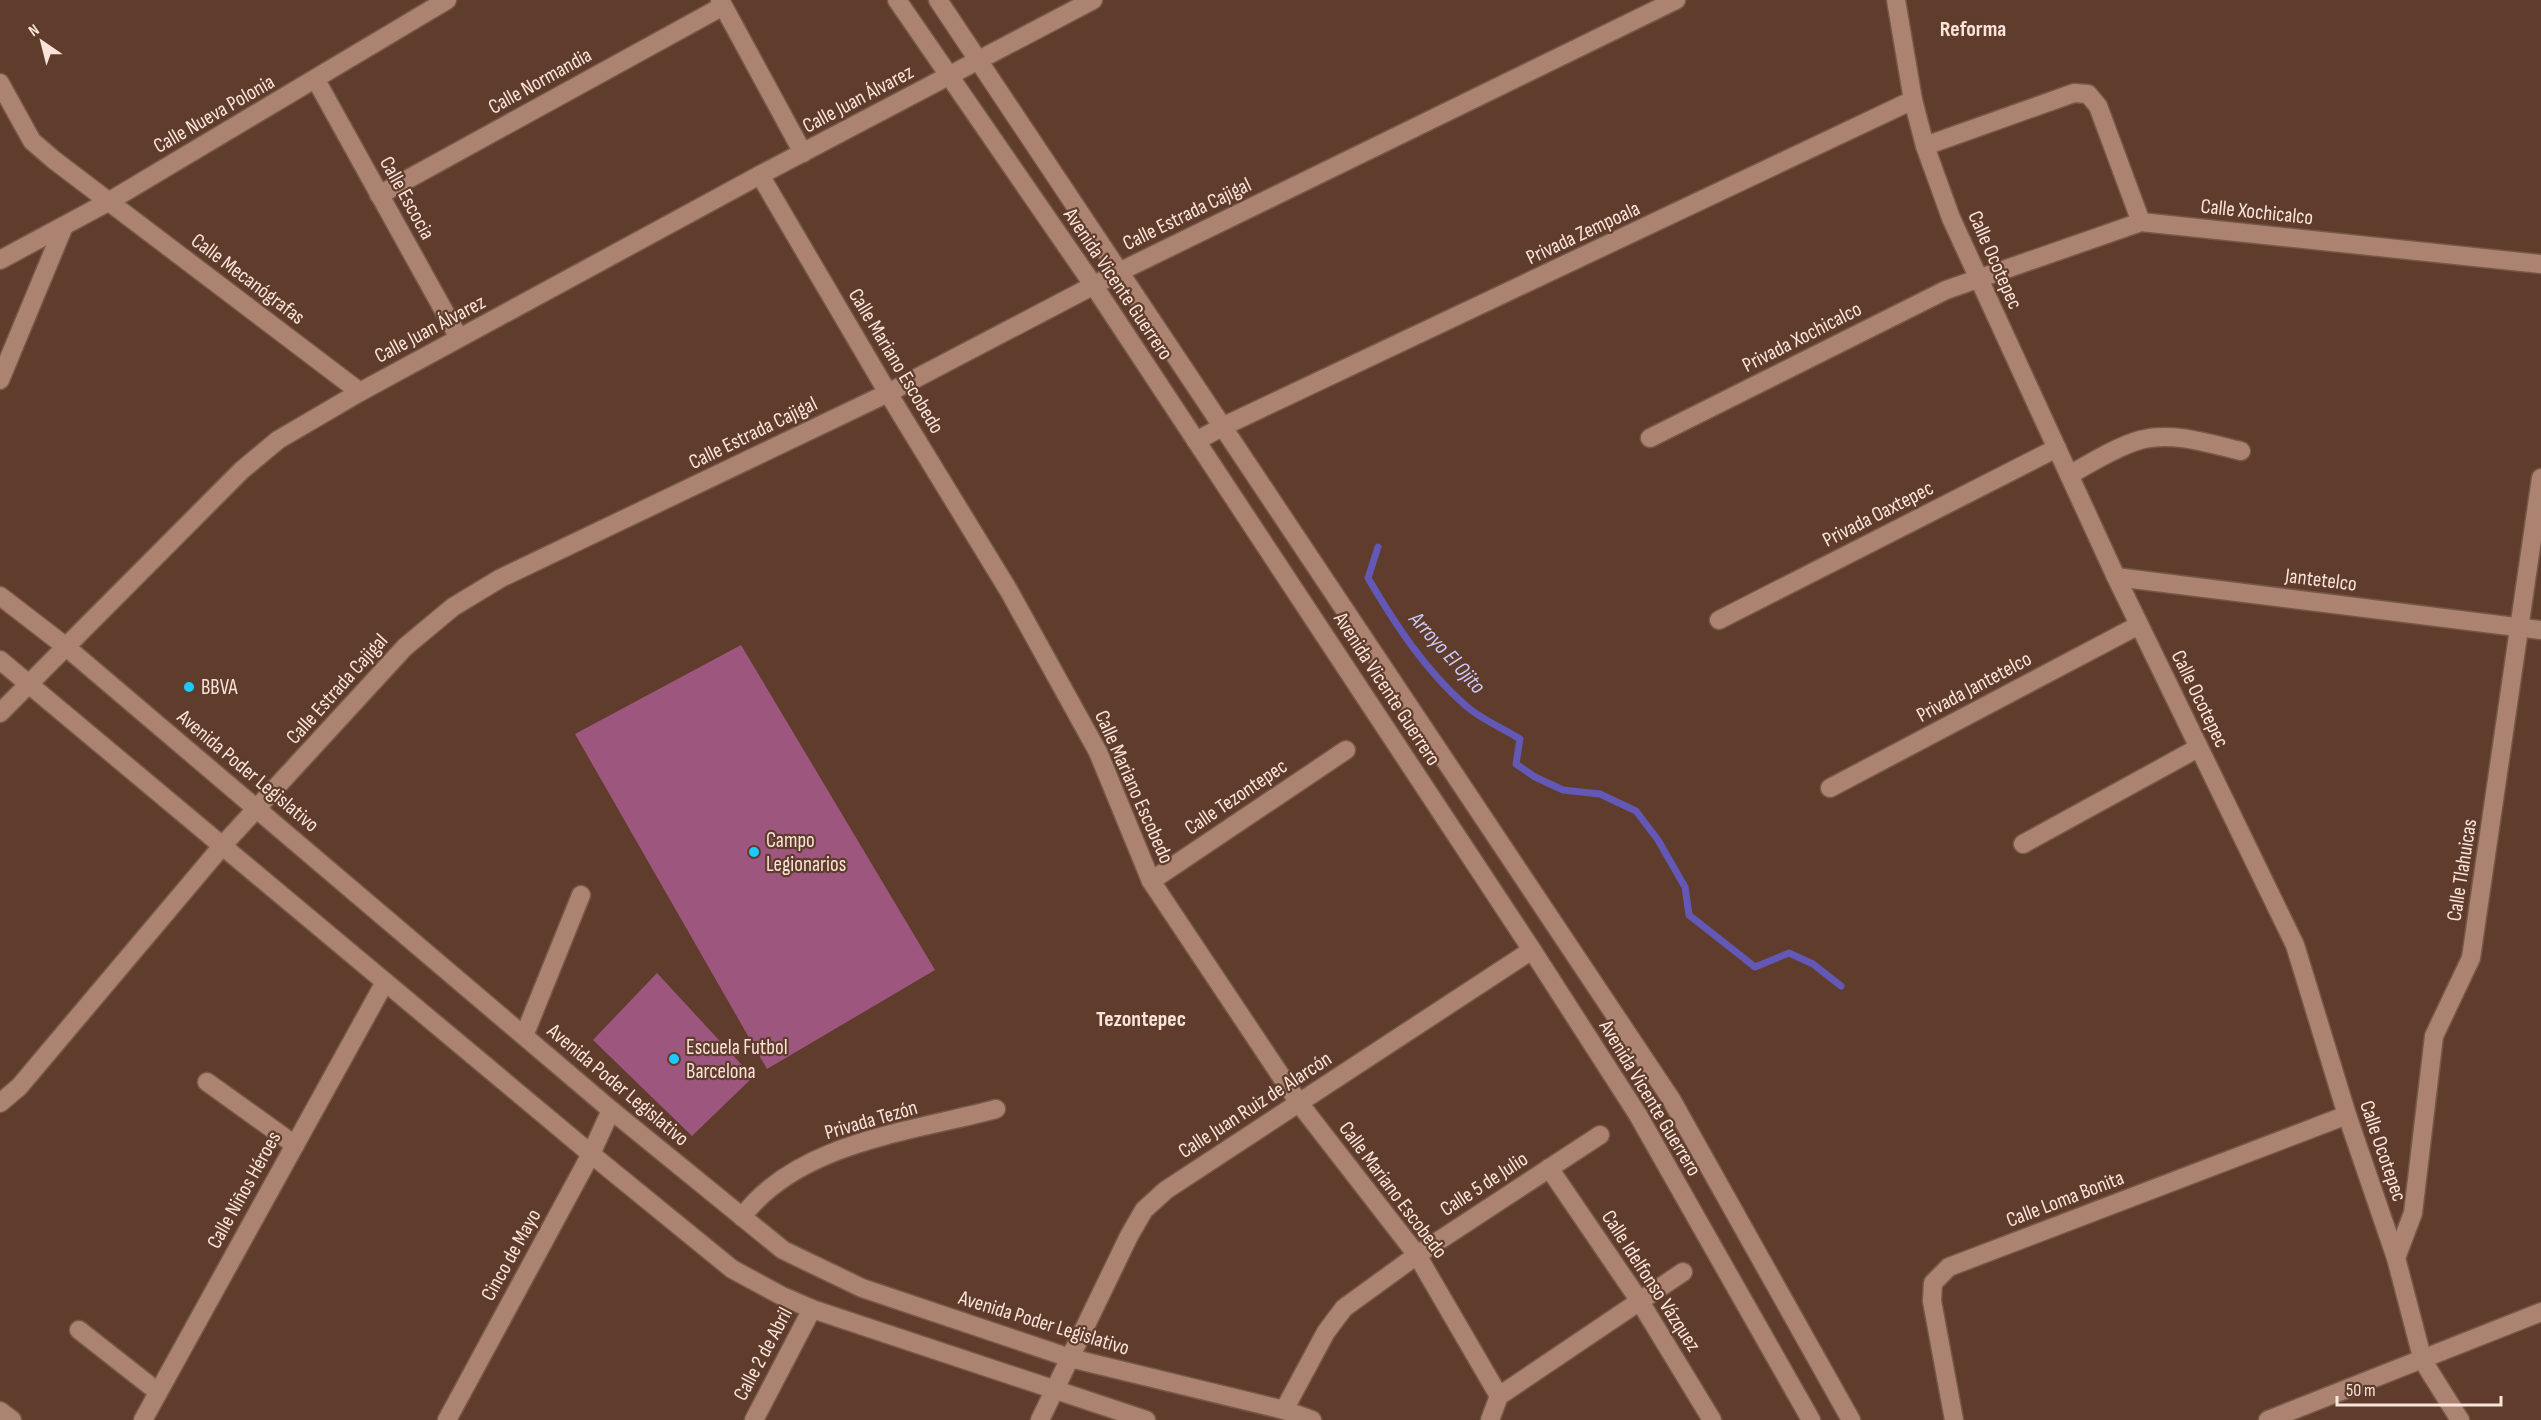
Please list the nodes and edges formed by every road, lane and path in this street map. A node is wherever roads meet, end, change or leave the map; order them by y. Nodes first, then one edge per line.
1 (447, 0) edge
2 (897, 0) edge
3 (938, 0) edge
4 (1094, 0) edge
5 (1676, 0) edge
6 (1896, 0) edge
7 (721, 3) edge
8 (978, 60) junction
9 (948, 76) junction
10 (316, 80) junction
11 (0, 83) edge
12 (1913, 100) junction
13 (1925, 146) junction
14 (803, 153) junction
15 (760, 175) junction
16 (379, 195) junction
17 (108, 202) junction
18 (2141, 222) junction
19 (64, 226) junction
20 (0, 260) edge
21 (2541, 264) edge
22 (1120, 272) junction
23 (1977, 278) junction
24 (1094, 286) junction
25 (459, 339) junction
26 (0, 380) edge
27 (360, 392) junction
28 (888, 393) junction
29 (1224, 426) junction
30 (1650, 438) dead end
31 (1196, 441) junction
32 (2057, 448) junction
33 (2241, 451) dead end
34 (2069, 475) junction
35 (2541, 478) edge
36 (2116, 577) junction
37 (0, 596) edge
38 (1719, 620) dead end
39 (2139, 625) junction
40 (2521, 628) junction
41 (2541, 630) edge
42 (65, 646) junction
43 (0, 660) edge
44 (29, 684) junction
45 (0, 713) edge
46 (2198, 748) junction
47 (1346, 750) dead end
48 (1830, 788) dead end
49 (258, 809) junction
50 (2023, 844) dead end
51 (223, 845) junction
52 (1151, 882) junction
53 (580, 895) dead end
54 (1532, 950) junction
55 (385, 982) junction
56 (524, 1036) junction
57 (207, 1082) dead end
58 (0, 1103) edge
59 (1299, 1103) junction
60 (996, 1109) dead end
61 (611, 1110) junction
62 (2347, 1115) junction
63 (1600, 1135) dead end
64 (295, 1145) junction
65 (591, 1154) junction
66 (1549, 1168) junction
67 (742, 1217) junction
68 (1417, 1255) junction
69 (2396, 1258) junction
70 (1683, 1272) dead end
71 (1639, 1300) junction
72 (812, 1309) junction
73 (2541, 1312) edge
74 (79, 1329) dead end
75 (1070, 1358) junction
76 (2423, 1360) junction
77 (1056, 1390) junction
78 (158, 1392) junction
79 (1499, 1396) junction
80 (1284, 1410) junction
81 (0, 1411) edge
82 (12, 1420) edge
83 (143, 1420) edge
84 (447, 1420) edge
85 (754, 1420) edge
86 (1040, 1420) edge
87 (1146, 1420) edge
88 (1312, 1420) edge
89 (1490, 1420) edge
90 (1712, 1420) edge
91 (1811, 1420) edge
92 (1851, 1420) edge
93 (1954, 1420) edge
94 (2268, 1420) edge
95 (2460, 1420) edge

1 - 10 street, Calle Nueva Polonia
2 - 9 street, Avenida Vicente Guerrero
3 - 8 street, Avenida Vicente Guerrero
4 - 8 street, Calle Juan Álvarez
5 - 22 street, Calle Estrada Cajigal
6 - 12 street, Calle Ocotepec
7 - 14 street
7 - 16 street, Calle Normandia
8 - 9 street, Calle Juan Álvarez
8 - 22 street, Avenida Vicente Guerrero
9 - 14 street, Calle Juan Álvarez
9 - 24 street, Avenida Vicente Guerrero
10 - 16 street, Calle Escocia
10 - 17 street, Calle Nueva Polonia
11 - 17 street, Calle Mecanógrafas
12 - 13 street, Calle Ocotepec
12 - 29 street, Privada Zempoala
13 - 18 street
13 - 23 street, Calle Ocotepec
14 - 15 street, Calle Juan Álvarez
15 - 25 street, Calle Juan Álvarez
15 - 28 street, Calle Mariano Escobedo
16 - 25 street, Calle Escocia
17 - 19 street, Calle Nueva Polonia
17 - 27 street, Calle Mecanógrafas
18 - 21 street, Calle Xochicalco
18 - 23 street, Calle Xochicalco
19 - 20 street, Calle Nueva Polonia
19 - 26 street
22 - 24 street, Calle Estrada Cajigal
22 - 29 street, Avenida Vicente Guerrero
23 - 30 street, Privada Xochicalco
23 - 32 street, Calle Ocotepec
24 - 28 street, Calle Estrada Cajigal
24 - 31 street, Avenida Vicente Guerrero
25 - 27 street, Calle Juan Álvarez
27 - 42 street, Calle Juan Álvarez
28 - 49 street, Calle Estrada Cajigal
28 - 52 street, Calle Mariano Escobedo
29 - 31 street, Privada Zempoala
29 - 92 street, Avenida Vicente Guerrero
31 - 54 street, Avenida Vicente Guerrero
32 - 34 street, Calle Ocotepec
32 - 38 street, Privada Oaxtepec
33 - 34 street
34 - 36 street, Calle Ocotepec
35 - 40 street, Calle Tlahuicas
36 - 39 street, Calle Ocotepec
36 - 40 street, Jantetelco
37 - 42 street, Avenida Poder Legislativo
39 - 46 street, Calle Ocotepec
39 - 48 street, Privada Jantetelco
40 - 41 street, Jantetelco
40 - 69 street, Calle Tlahuicas
42 - 44 street, Calle Juan Álvarez
42 - 49 street, Avenida Poder Legislativo
43 - 44 street
44 - 45 street, Calle Juan Álvarez
44 - 51 street
46 - 50 street
46 - 62 street, Calle Ocotepec
47 - 52 street, Calle Tezontepec
49 - 51 street, Calle Estrada Cajigal
49 - 56 street, Avenida Poder Legislativo
51 - 55 street
51 - 58 street, Calle Estrada Cajigal
52 - 59 street, Calle Mariano Escobedo
53 - 56 street
54 - 59 street, Calle Juan Ruiz de Alarcón
54 - 91 street, Avenida Vicente Guerrero
55 - 64 street, Calle Niños Héroes
55 - 65 street
56 - 61 street, Avenida Poder Legislativo
57 - 64 street
59 - 68 street, Calle Mariano Escobedo
59 - 75 street, Calle Juan Ruiz de Alarcón
60 - 67 street, Privada Tezón
61 - 65 street, Cinco de Mayo
61 - 67 street, Avenida Poder Legislativo
62 - 69 street, Calle Ocotepec
62 - 93 street, Calle Loma Bonita
63 - 66 street, Calle 5 de Julio
64 - 78 street, Calle Niños Héroes
65 - 72 street
65 - 84 street, Cinco de Mayo
66 - 68 street, Calle 5 de Julio
66 - 71 street, Calle Idelfonso Vázquez
67 - 75 street, Avenida Poder Legislativo
68 - 79 street, Calle Mariano Escobedo
68 - 80 street, Calle 5 de Julio
69 - 76 street, Calle Ocotepec
70 - 71 street
71 - 79 street
71 - 90 street, Calle Idelfonso Vázquez
72 - 77 street
72 - 85 street, Calle 2 de Abril
73 - 76 street
74 - 78 street
75 - 77 street, Calle Juan Ruiz de Alarcón
75 - 80 street, Avenida Poder Legislativo
76 - 94 street
76 - 95 street, Calle Ocotepec
77 - 86 street, Calle Juan Ruiz de Alarcón
77 - 87 street
78 - 83 street, Calle Niños Héroes
79 - 89 street
80 - 88 street, Avenida Poder Legislativo
81 - 82 street

